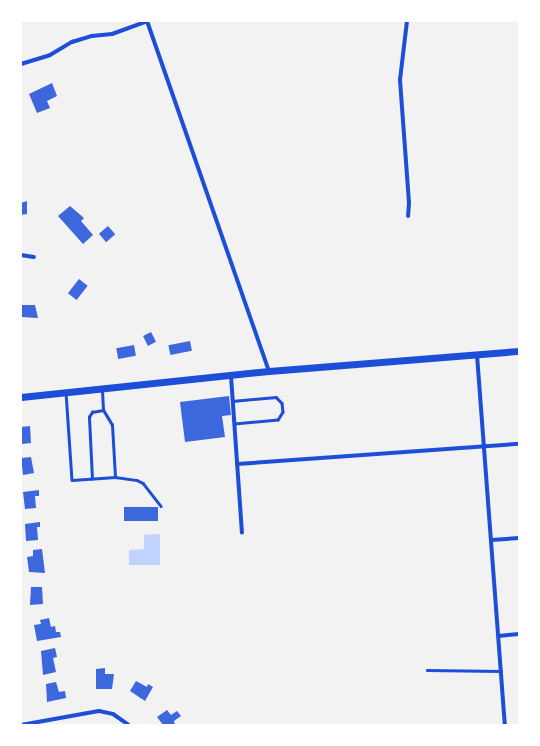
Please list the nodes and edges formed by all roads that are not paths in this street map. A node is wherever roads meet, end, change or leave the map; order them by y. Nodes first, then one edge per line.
1 (147, 21) edge
2 (407, 21) edge
3 (21, 64) edge
4 (408, 216) dead end
5 (21, 255) edge
6 (34, 257) dead end
7 (519, 351) edge
8 (477, 354) junction
9 (269, 371) junction
10 (231, 376) junction
11 (102, 389) junction
12 (66, 392) junction
13 (21, 397) edge
14 (232, 401) junction
15 (103, 410) junction
16 (234, 424) junction
17 (519, 444) edge
18 (484, 447) junction
19 (237, 464) junction
20 (115, 477) junction
21 (92, 479) junction
22 (161, 506) dead end
23 (242, 533) dead end
24 (519, 538) edge
25 (491, 540) junction
26 (519, 634) edge
27 (499, 636) junction
28 (427, 670) dead end
29 (501, 672) junction
30 (21, 724) edge
31 (129, 725) edge
32 (505, 725) edge

1 - 3 street
1 - 9 street
2 - 4 street
5 - 6 street
7 - 8 main road
8 - 9 main road
8 - 18 street
9 - 10 main road
10 - 11 main road
10 - 14 street
11 - 12 main road
11 - 15 lane
12 - 13 main road
12 - 21 lane
14 - 16 street
14 - 16 lane
15 - 20 lane
15 - 21 lane
16 - 19 street
17 - 18 street
18 - 19 street
18 - 25 street
19 - 23 street
20 - 21 lane
20 - 22 lane
24 - 25 street
25 - 27 street
26 - 27 street
27 - 29 street
28 - 29 lane
29 - 32 street
30 - 31 street

